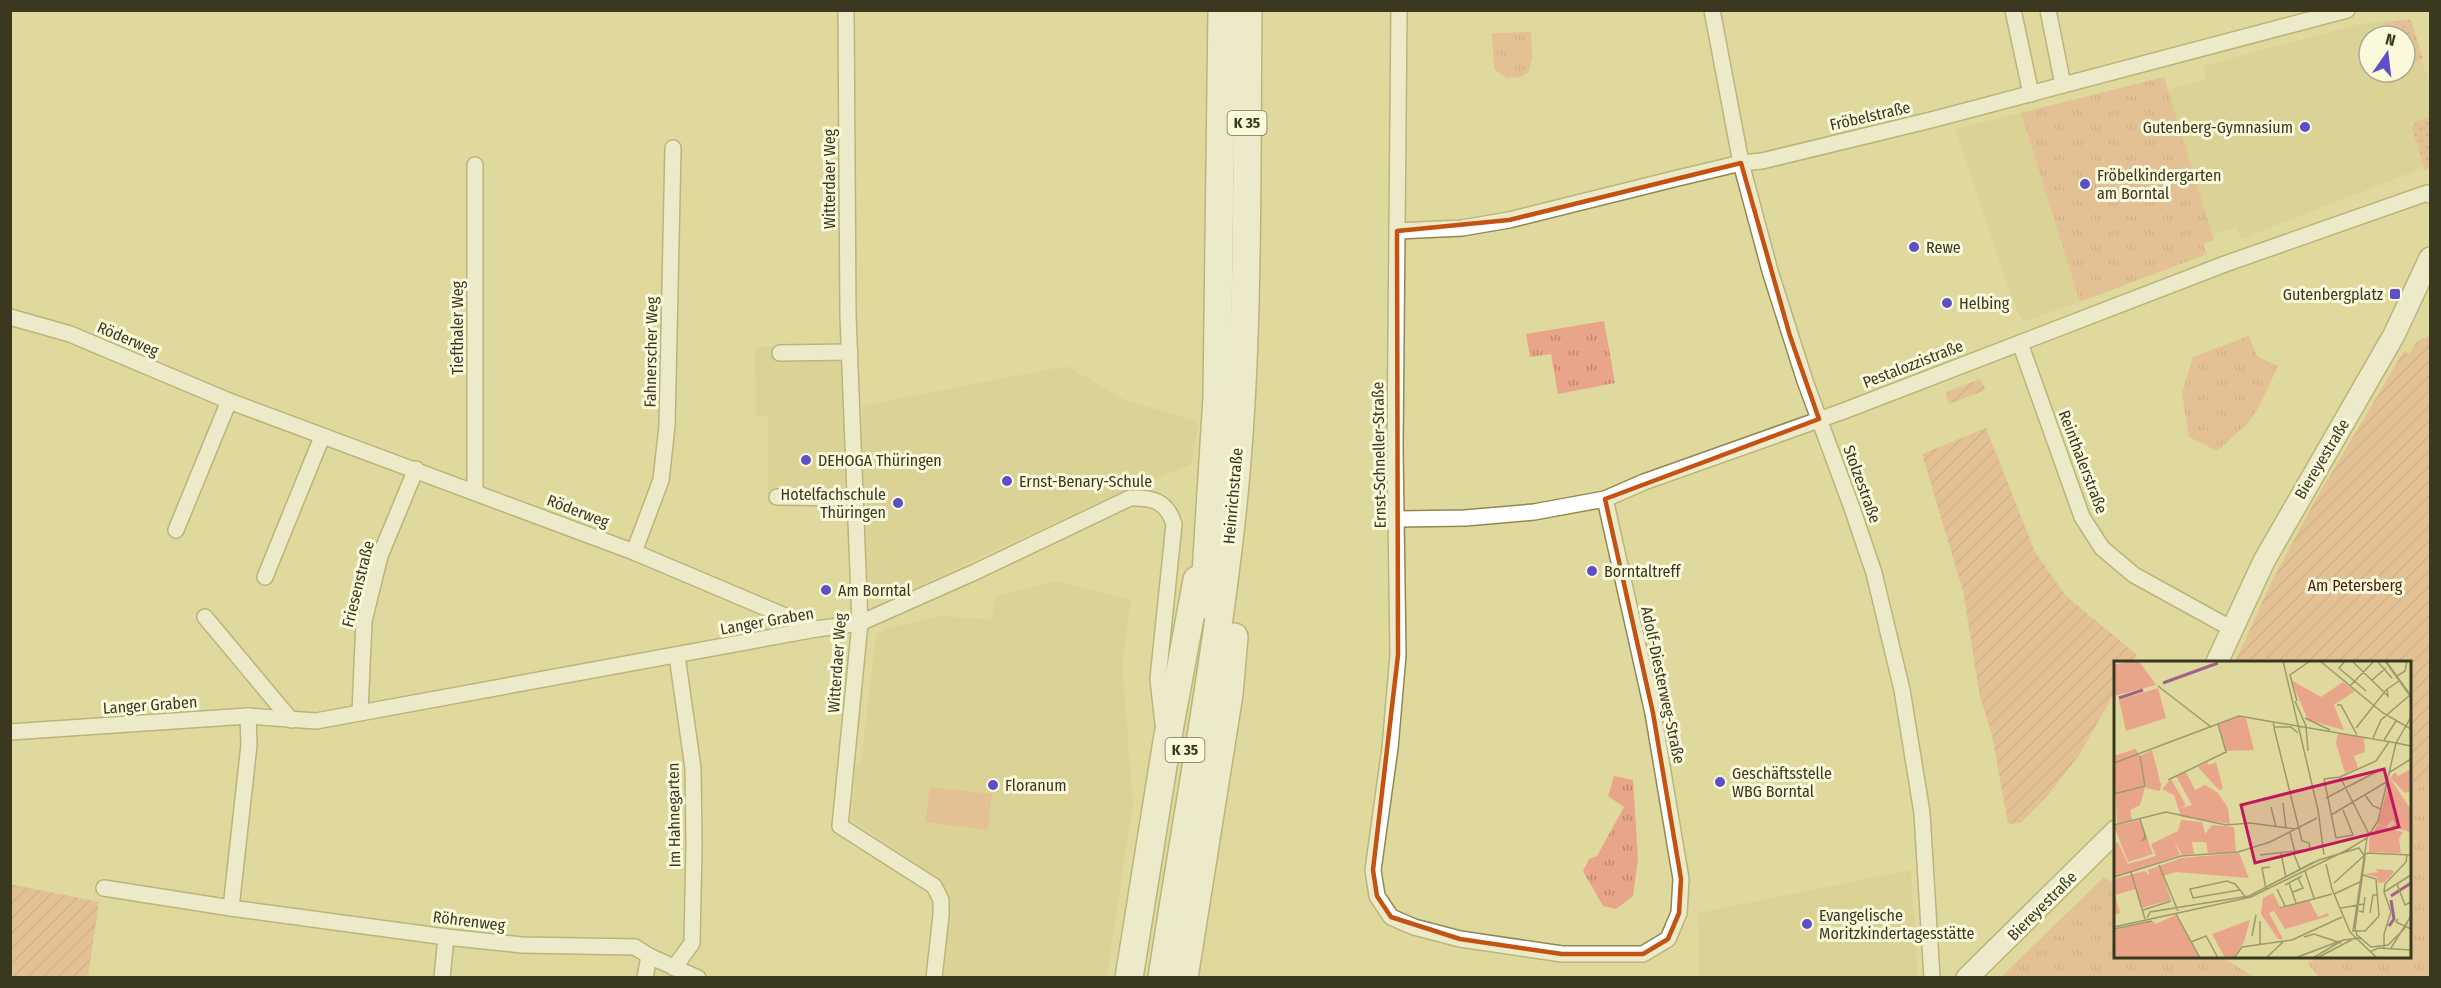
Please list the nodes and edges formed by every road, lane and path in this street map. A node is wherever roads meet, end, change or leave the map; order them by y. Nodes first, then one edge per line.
1 (846, 10) edge
2 (1222, 10) edge
3 (1248, 10) edge
4 (1399, 10) edge
5 (1712, 10) edge
6 (2013, 10) edge
7 (2048, 10) edge
8 (2347, 10) edge
9 (2063, 85) junction
10 (2031, 94) junction
11 (673, 148) dead end
12 (1741, 163) junction
13 (475, 165) dead end
14 (2430, 195) edge
15 (1397, 231) junction
16 (2430, 258) edge
17 (10, 317) edge
18 (2020, 342) junction
19 (850, 352) junction
20 (780, 353) dead end
21 (229, 401) junction
22 (1819, 419) junction
23 (322, 437) junction
24 (416, 469) junction
25 (475, 491) junction
26 (777, 497) dead end
27 (855, 498) junction
28 (1605, 499) junction
29 (1398, 519) junction
30 (1220, 521) junction
31 (176, 530) dead end
32 (634, 552) junction
33 (265, 578) dead end
34 (206, 617) dead end
35 (860, 623) junction
36 (816, 629) junction
37 (2232, 629) junction
38 (677, 656) junction
39 (2218, 661) edge
40 (360, 712) junction
41 (248, 716) junction
42 (291, 720) junction
43 (10, 732) edge
44 (1167, 741) junction
45 (2114, 832) edge
46 (104, 888) dead end
47 (1377, 896) joint
48 (231, 908) junction
49 (446, 937) junction
50 (649, 956) junction
51 (674, 968) junction
52 (442, 978) edge
53 (645, 978) edge
54 (698, 978) edge
55 (934, 978) edge
56 (1129, 978) edge
57 (1150, 978) edge
58 (1162, 978) edge
59 (1184, 978) edge
60 (1932, 978) edge
61 (1967, 978) edge

1 - 19 street, Witterdaer Weg
2 - 30 highway, Heinrichstraße / K 35
3 - 30 highway, Heinrichstraße / K 35
4 - 15 street, Ernst-Schneller-Straße
5 - 12 street, Stolzestraße
6 - 10 street
7 - 9 street
8 - 9 street, Fröbelstraße
9 - 10 street, Fröbelstraße
10 - 12 street, Fröbelstraße
11 - 32 street, Fahnerscher Weg
12 - 15 street, Fröbelstraße
12 - 22 street, Stolzestraße
13 - 25 street, Tiefthaler Weg
14 - 18 street, Pestalozzistraße
15 - 29 street, Ernst-Schneller-Straße
16 - 37 main road, Biereyestraße
17 - 21 street, Röderweg
18 - 22 street, Pestalozzistraße
18 - 37 street, Reinthalerstraße
19 - 20 street
19 - 27 street, Witterdaer Weg
21 - 23 street, Röderweg
21 - 31 street
22 - 28 street, Pestalozzistraße
22 - 60 street, Stolzestraße
23 - 24 street, Röderweg
23 - 33 street
24 - 25 street, Röderweg
24 - 40 street, Friesenstraße
25 - 32 street, Röderweg
26 - 27 street
27 - 35 street, Witterdaer Weg
28 - 29 street, Pestalozzistraße
28 - 47 street, Adolf-Diesterweg-Straße
29 - 47 street, Ernst-Schneller-Straße
30 - 44 highway, K 35
30 - 57 highway, Heinrichstraße / K 35
30 - 58 highway, Heinrichstraße / K 35
30 - 59 highway, K 35
32 - 36 street, Röderweg
34 - 42 street
35 - 36 street, Langer Graben
35 - 44 street, Langer Graben
35 - 55 street, Witterdaer Weg
36 - 38 street, Langer Graben
37 - 39 main road, Biereyestraße
38 - 40 street, Langer Graben
38 - 51 street, Im Hahnegarten
40 - 42 street, Langer Graben
41 - 42 street, Langer Graben
41 - 43 street, Langer Graben
41 - 48 street
44 - 56 highway, K 35
45 - 61 main road, Biereyestraße
46 - 48 street, Röhrenweg
48 - 49 street, Röhrenweg
49 - 50 street, Röhrenweg
49 - 52 street
50 - 51 street, Röhrenweg
50 - 53 street
51 - 54 street, Röhrenweg

